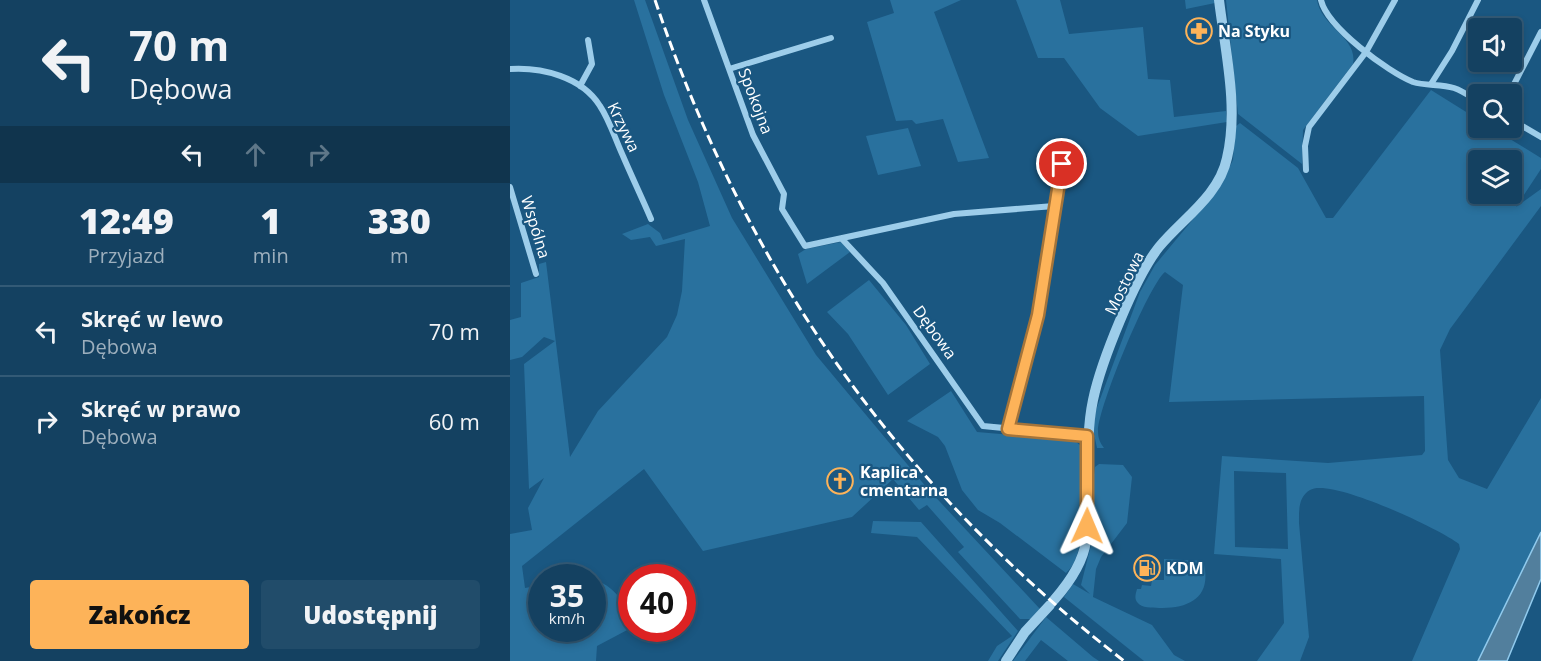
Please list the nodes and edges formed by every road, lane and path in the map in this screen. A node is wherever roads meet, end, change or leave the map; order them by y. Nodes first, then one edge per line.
1 (704, 0) edge
2 (1219, 0) edge
3 (1321, 0) edge
4 (1395, 0) edge
5 (1478, 0) edge
6 (1541, 32) edge
7 (831, 38) dead end
8 (588, 40) dead end
9 (1366, 52) junction
10 (510, 69) edge
11 (729, 69) junction
12 (1431, 84) junction
13 (1514, 84) edge
14 (580, 86) junction
15 (1468, 96) edge
16 (1522, 126) edge
17 (1541, 137) edge
18 (1062, 164) dead end
19 (1306, 170) dead end
20 (510, 188) edge
21 (1054, 206) junction
22 (651, 219) dead end
23 (842, 239) junction
24 (536, 274) dead end
25 (1008, 429) junction
26 (1087, 436) junction
27 (1006, 661) edge

1 - 11 street, Spokojna
2 - 26 street, Mostowa
3 - 9 street
4 - 9 street
5 - 12 street
6 - 13 street
7 - 11 street
8 - 14 street
9 - 12 street
9 - 19 street
10 - 14 street, Krzywa
11 - 23 street, Spokojna
12 - 15 street
14 - 22 street, Krzywa
16 - 17 street
18 - 21 street
20 - 24 street, Wspólna
21 - 23 street
21 - 25 street
23 - 25 street, Dębowa
25 - 26 street, Dębowa
26 - 27 street, Mostowa

